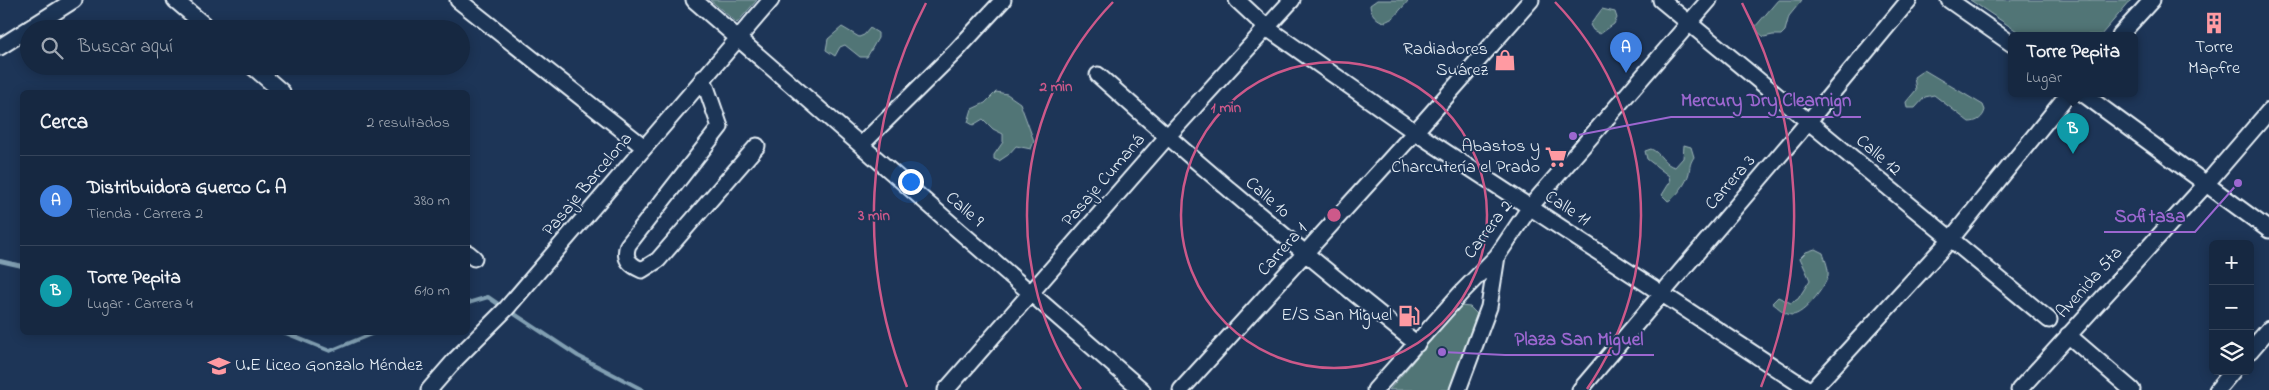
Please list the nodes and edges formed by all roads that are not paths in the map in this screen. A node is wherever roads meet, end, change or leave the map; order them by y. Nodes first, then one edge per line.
1 (74, 0) edge
2 (175, 0) edge
3 (458, 0) edge
4 (694, 0) edge
5 (771, 0) edge
6 (1003, 0) edge
7 (1237, 0) edge
8 (1292, 0) edge
9 (1531, 0) edge
10 (1662, 0) edge
11 (1708, 0) edge
12 (1909, 0) edge
13 (1949, 0) edge
14 (2152, 0) edge
15 (43, 20) edge
16 (198, 20) edge
17 (1689, 23) junction
18 (1267, 28) junction
19 (2123, 32) edge
20 (20, 34) edge
21 (738, 37) junction
22 (2008, 41) edge
23 (0, 47) edge
24 (262, 75) edge
25 (1098, 75) dead end
26 (703, 78) junction
27 (280, 90) edge
28 (2067, 97) edge
29 (2088, 97) edge
30 (2269, 111) edge
31 (1808, 122) junction
32 (1415, 132) junction
33 (1167, 137) junction
34 (861, 145) junction
35 (757, 146) dead end
36 (644, 147) junction
37 (2206, 183) junction
38 (1530, 207) junction
39 (2269, 230) edge
40 (1950, 240) junction
41 (1305, 254) junction
42 (1497, 256) junction
43 (1032, 293) junction
44 (1461, 293) junction
45 (1661, 293) junction
46 (1489, 307) junction
47 (2049, 320) dead end
48 (2269, 329) edge
49 (2068, 335) junction
50 (1417, 344) junction
51 (2254, 346) edge
52 (2230, 375) edge
53 (1462, 388) edge
54 (429, 390) edge
55 (946, 390) edge
56 (1142, 390) edge
57 (1181, 390) edge
58 (1375, 390) edge
59 (1580, 390) edge
60 (1811, 390) edge
61 (2019, 390) edge
62 (2132, 390) edge
63 (2217, 390) edge

1 - 15 street
2 - 16 street
3 - 36 street
4 - 21 street, Calle 9
5 - 21 street, Pasaje Barcelona
6 - 34 street
7 - 18 street, Calle 11
8 - 18 street, Pasaje Cumaná
9 - 32 street, Carrera 1
10 - 17 street, Calle 12
11 - 17 street, Carrera 2
12 - 31 street, Carrera 3
13 - 22 street
14 - 19 street
17 - 31 street, Calle 12
17 - 38 street, Carrera 2
18 - 32 street, Calle 11
18 - 33 street, Pasaje Cumaná
20 - 23 street
21 - 26 street, Pasaje Barcelona
21 - 34 street, Calle 9
24 - 27 street
25 - 33 street, Calle 10
26 - 35 street
26 - 36 street, Pasaje Barcelona
28 - 40 street
29 - 37 street
30 - 37 street, Avenida 5ta
31 - 40 street, Calle 12
31 - 45 street, Carrera 3
32 - 38 street, Calle 11
32 - 41 street, Carrera 1
33 - 41 street, Calle 10
33 - 43 street, Pasaje Cumaná
34 - 43 street, Calle 9
36 - 54 street, Pasaje Barcelona
37 - 39 street
37 - 49 street, Avenida 5ta
38 - 42 street, Carrera 2
38 - 45 street, Calle 11
40 - 47 street, Calle 12
40 - 60 street
41 - 50 street, Calle 10
41 - 57 street, Carrera 1
42 - 44 street, Carrera 2
42 - 46 street
43 - 55 street, Pasaje Cumaná
43 - 56 street, Calle 9
44 - 46 street
44 - 50 street, Carrera 2
45 - 59 street, Carrera 3
45 - 60 street, Calle 11
46 - 53 street
48 - 51 street
49 - 61 street, Avenida 5ta
49 - 62 street
50 - 58 street, Carrera 2
52 - 63 street

